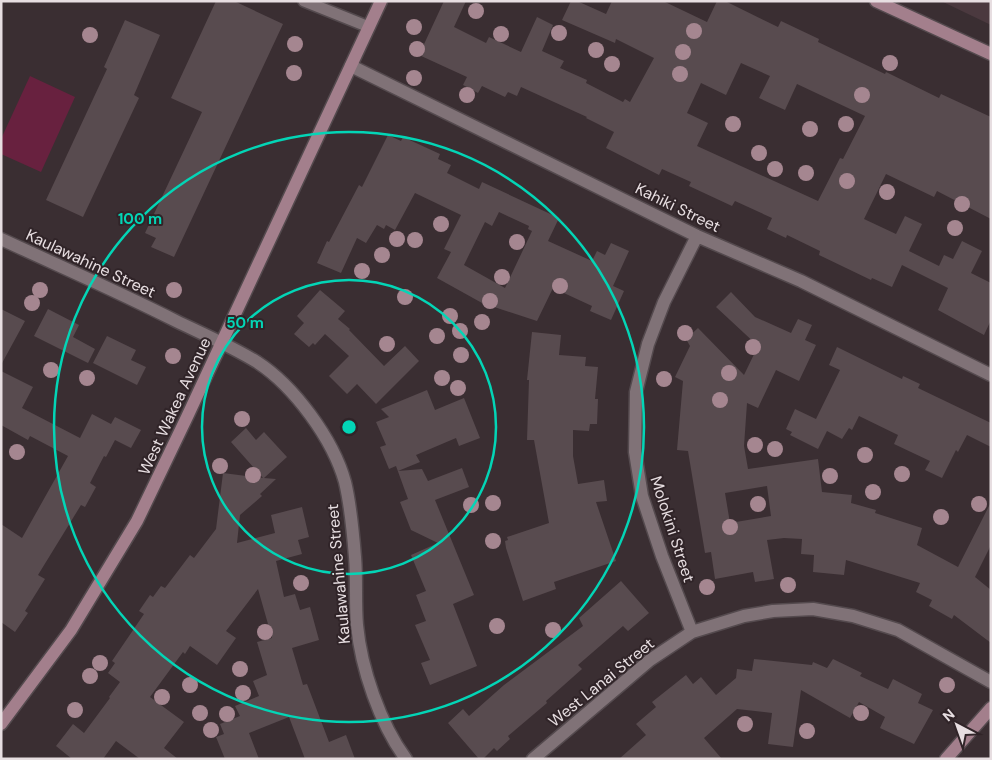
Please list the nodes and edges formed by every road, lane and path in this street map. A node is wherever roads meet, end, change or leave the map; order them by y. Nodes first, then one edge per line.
1 (304, 1) edge
2 (381, 1) edge
3 (877, 1) edge
4 (369, 26) junction
5 (991, 54) edge
6 (351, 66) junction
7 (697, 236) junction
8 (1, 239) edge
9 (222, 343) junction
10 (991, 375) edge
11 (692, 632) junction
12 (991, 682) edge
13 (991, 708) edge
14 (1, 724) edge
15 (406, 759) edge
16 (533, 759) edge
17 (946, 759) edge

1 - 4 lane
2 - 4 street, West Wakea Avenue
3 - 5 street
4 - 6 street, West Wakea Avenue
6 - 7 street, Kahiki Street
6 - 9 street, West Wakea Avenue
7 - 10 street, Kahiki Street
7 - 11 street, Molokini Street
8 - 9 street, Kaulawahine Street
9 - 14 street, West Wakea Avenue
9 - 15 street, Kaulawahine Street
11 - 12 street, West Lanai Street
11 - 16 street, West Lanai Street
13 - 17 street

